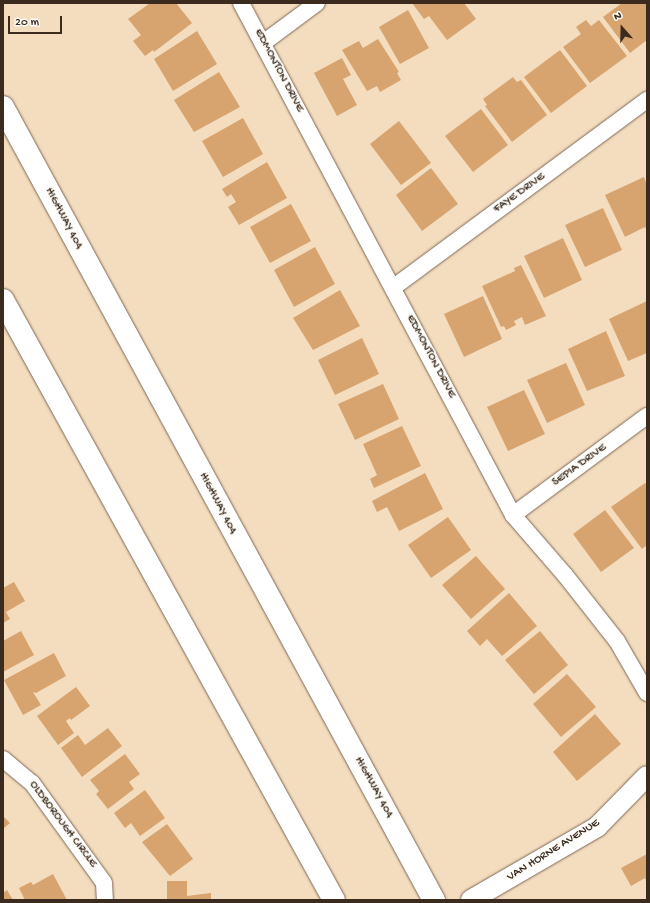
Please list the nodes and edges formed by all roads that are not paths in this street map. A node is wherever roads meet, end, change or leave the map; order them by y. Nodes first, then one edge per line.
1 (241, 3) edge
2 (317, 3) edge
3 (263, 43) junction
4 (647, 100) edge
5 (3, 107) edge
6 (394, 287) junction
7 (3, 300) edge
8 (647, 416) edge
9 (513, 515) junction
10 (647, 693) edge
11 (3, 759) edge
12 (647, 776) edge
13 (105, 900) edge
14 (334, 900) edge
15 (434, 900) edge
16 (471, 900) edge

1 - 3 street, EDMONTON DRIVE
2 - 3 street
3 - 6 street, EDMONTON DRIVE
4 - 6 street, FAYE DRIVE
5 - 15 highway, HIGHWAY 404
6 - 9 street, EDMONTON DRIVE
7 - 14 highway
8 - 9 street, SEPIA DRIVE
9 - 10 street, EDMONTON DRIVE
11 - 13 street, OLDBOROUGH CIRCLE
12 - 16 street, VAN HORNE AVENUE

